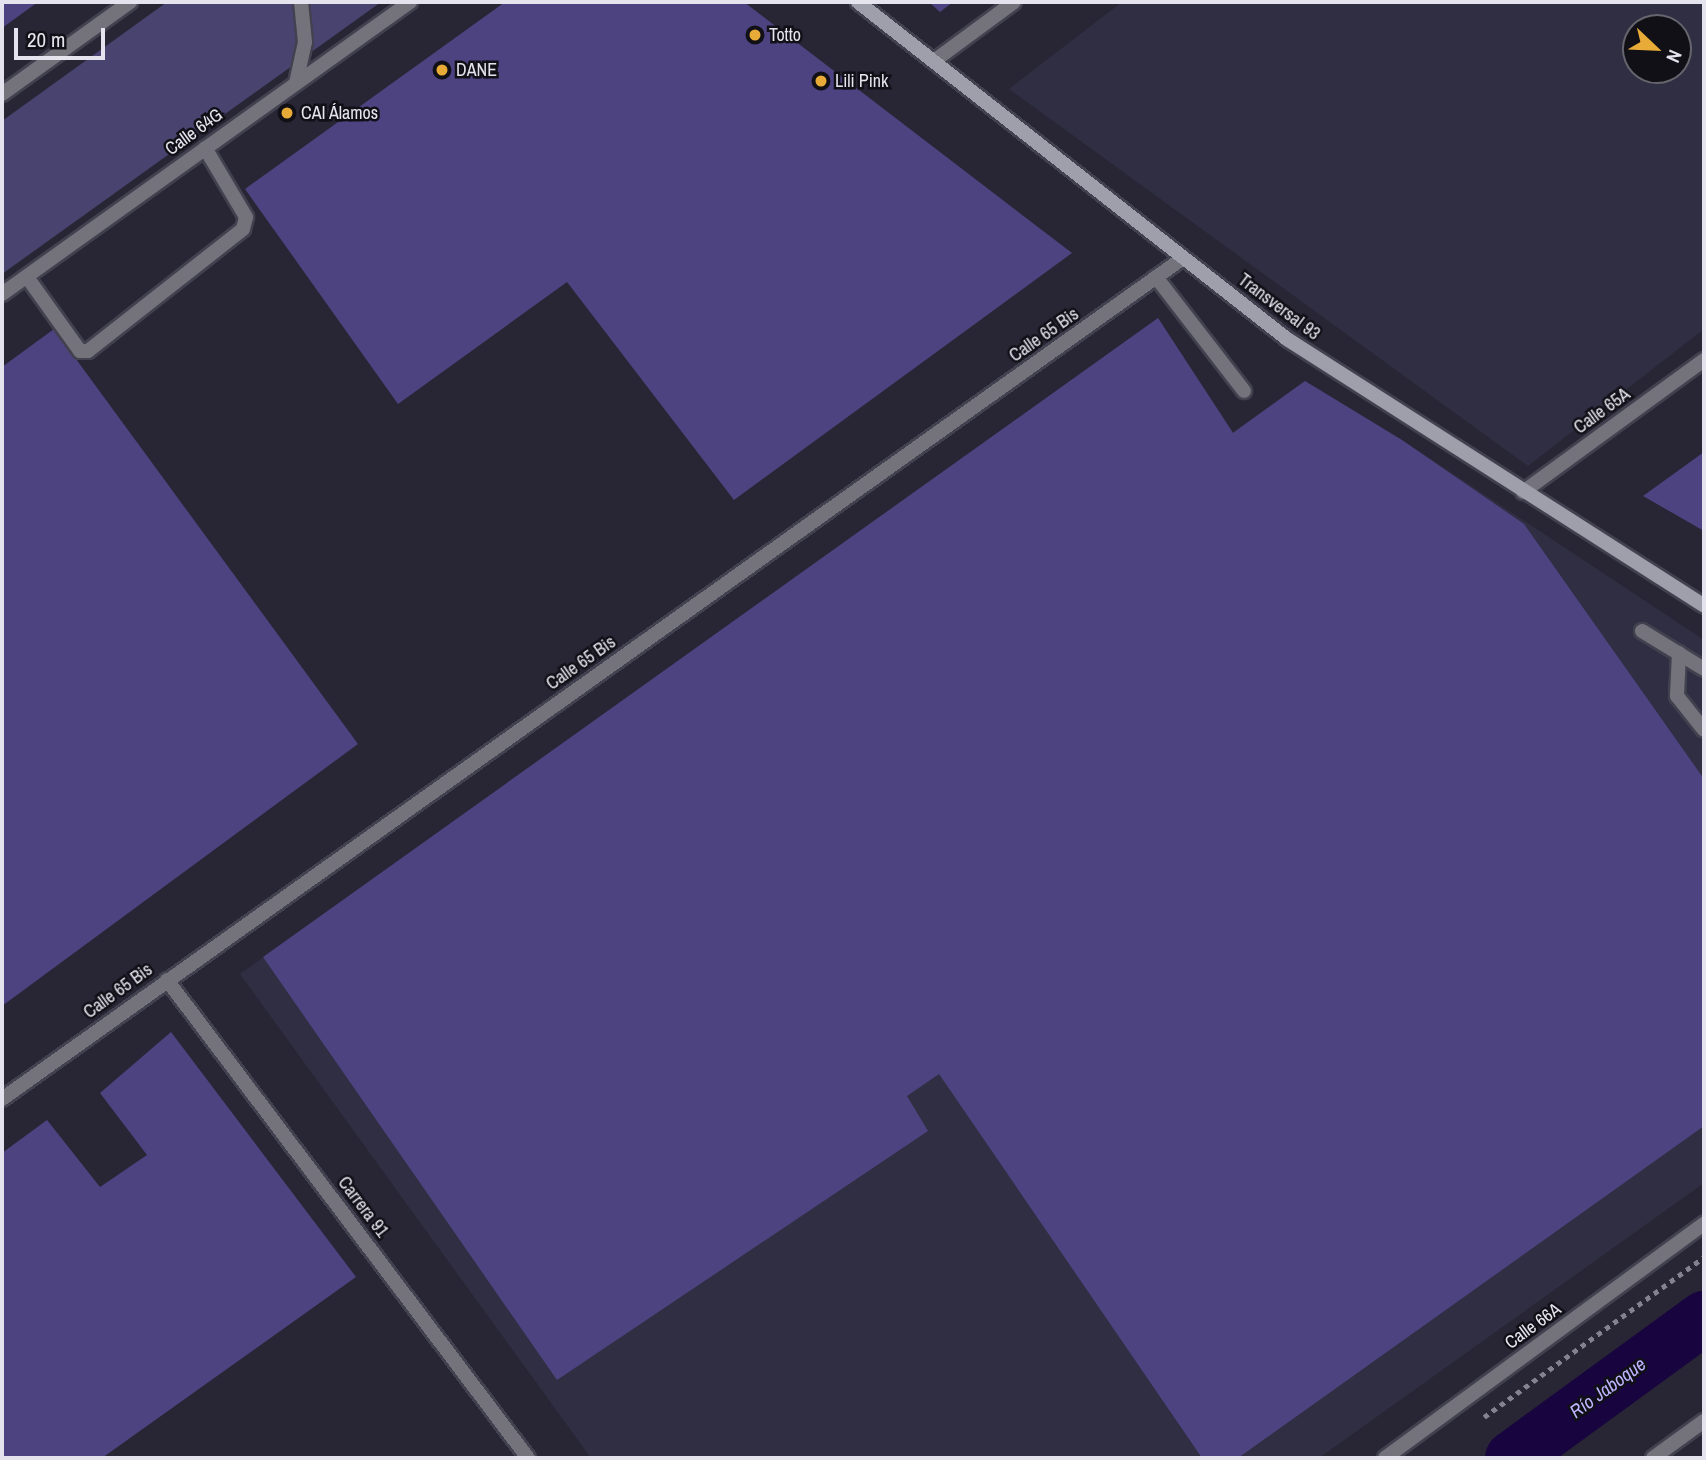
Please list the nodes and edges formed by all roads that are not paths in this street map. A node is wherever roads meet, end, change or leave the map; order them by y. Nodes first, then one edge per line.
1 (130, 2) edge
2 (301, 2) edge
3 (410, 2) edge
4 (858, 2) edge
5 (1014, 2) edge
6 (934, 61) junction
7 (296, 83) junction
8 (2, 94) edge
9 (205, 148) junction
10 (1183, 258) junction
11 (27, 277) junction
12 (1156, 277) junction
13 (2, 294) edge
14 (1704, 360) edge
15 (1244, 391) dead end
16 (1523, 492) junction
17 (1704, 606) edge
18 (1642, 631) dead end
19 (1679, 653) junction
20 (1704, 669) edge
21 (1704, 730) edge
22 (167, 980) junction
23 (2, 1099) edge
24 (1704, 1224) edge
25 (1704, 1421) edge
26 (528, 1458) edge
27 (1385, 1458) edge
28 (1653, 1458) edge

1 - 8 street
2 - 7 street
3 - 7 street, Calle 64G
4 - 6 main road, Transversal 93
5 - 6 street
6 - 10 main road, Transversal 93
7 - 9 street, Calle 64G
9 - 11 street, Calle 64G
9 - 11 street
10 - 12 street, Calle 65 Bis
10 - 16 main road, Transversal 93
11 - 13 street, Calle 64G
12 - 15 street
12 - 22 street, Calle 65 Bis
14 - 16 street, Calle 65A
16 - 17 main road, Transversal 93
18 - 19 street
19 - 20 street
19 - 21 street
22 - 23 street, Calle 65 Bis
22 - 26 street, Carrera 91
24 - 27 street, Calle 66A
25 - 28 street

